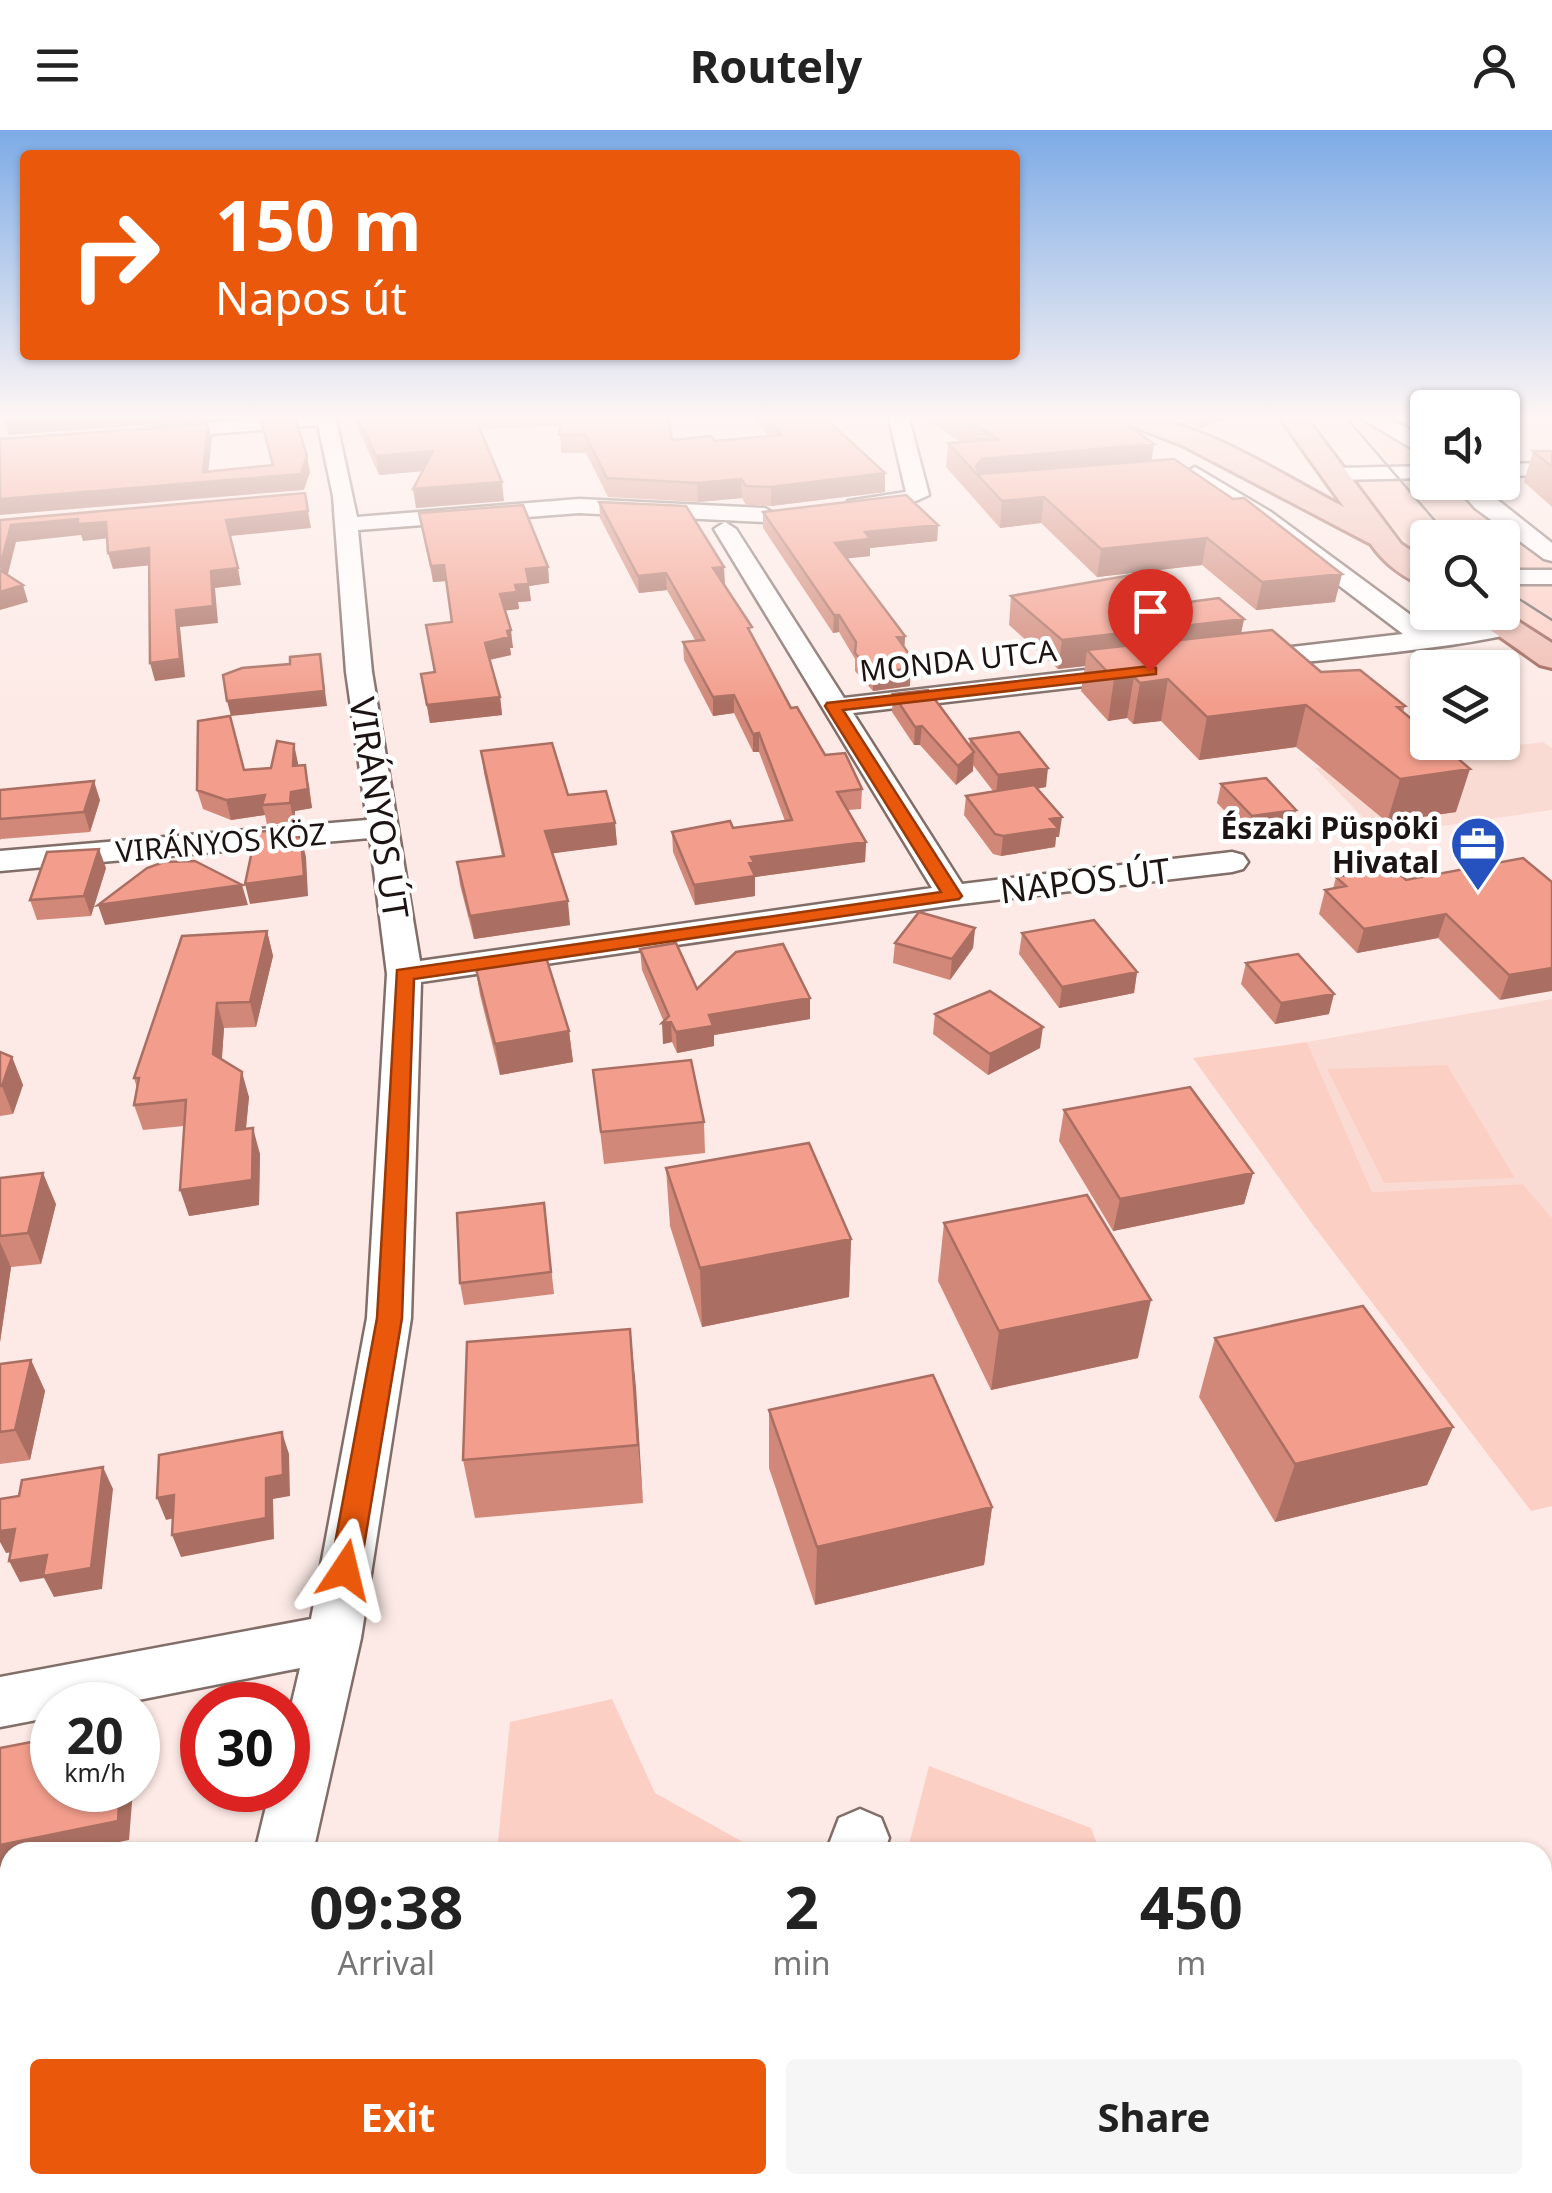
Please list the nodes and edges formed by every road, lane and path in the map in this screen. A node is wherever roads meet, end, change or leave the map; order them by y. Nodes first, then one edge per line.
1 (340, 511) edge
2 (651, 511) edge
3 (1252, 511) edge
4 (1333, 511) edge
5 (1363, 511) edge
6 (1493, 511) edge
7 (688, 514) junction
8 (725, 528) junction
9 (1382, 538) junction
10 (1552, 554) edge
11 (1410, 565) edge
12 (1520, 577) edge
13 (1552, 577) edge
14 (1463, 630) edge
15 (1508, 630) edge
16 (1428, 640) junction
17 (1552, 658) edge
18 (1230, 662) edge
19 (1170, 669) edge
20 (833, 706) junction
21 (382, 828) junction
22 (0, 861) edge
23 (1232, 862) dead end
24 (953, 896) junction
25 (404, 974) junction
26 (334, 1638) junction
27 (0, 1702) edge
28 (286, 1842) edge

1 - 21 street, VIRÁNYOS ÚT
2 - 7 street
3 - 16 street
4 - 9 main road
5 - 9 main road
6 - 10 street
7 - 8 street
7 - 8 street
8 - 20 street
9 - 11 main road
12 - 13 street
14 - 16 street
15 - 17 main road
16 - 18 street
19 - 20 street, MONDA UTCA
20 - 24 street
21 - 22 street, VIRÁNYOS KÖZ
21 - 25 street, VIRÁNYOS ÚT
23 - 24 street, NAPOS ÚT
24 - 25 street, NAPOS ÚT
25 - 26 street, VIRÁNYOS ÚT
26 - 27 street
26 - 28 street, VIRÁNYOS ÚT

